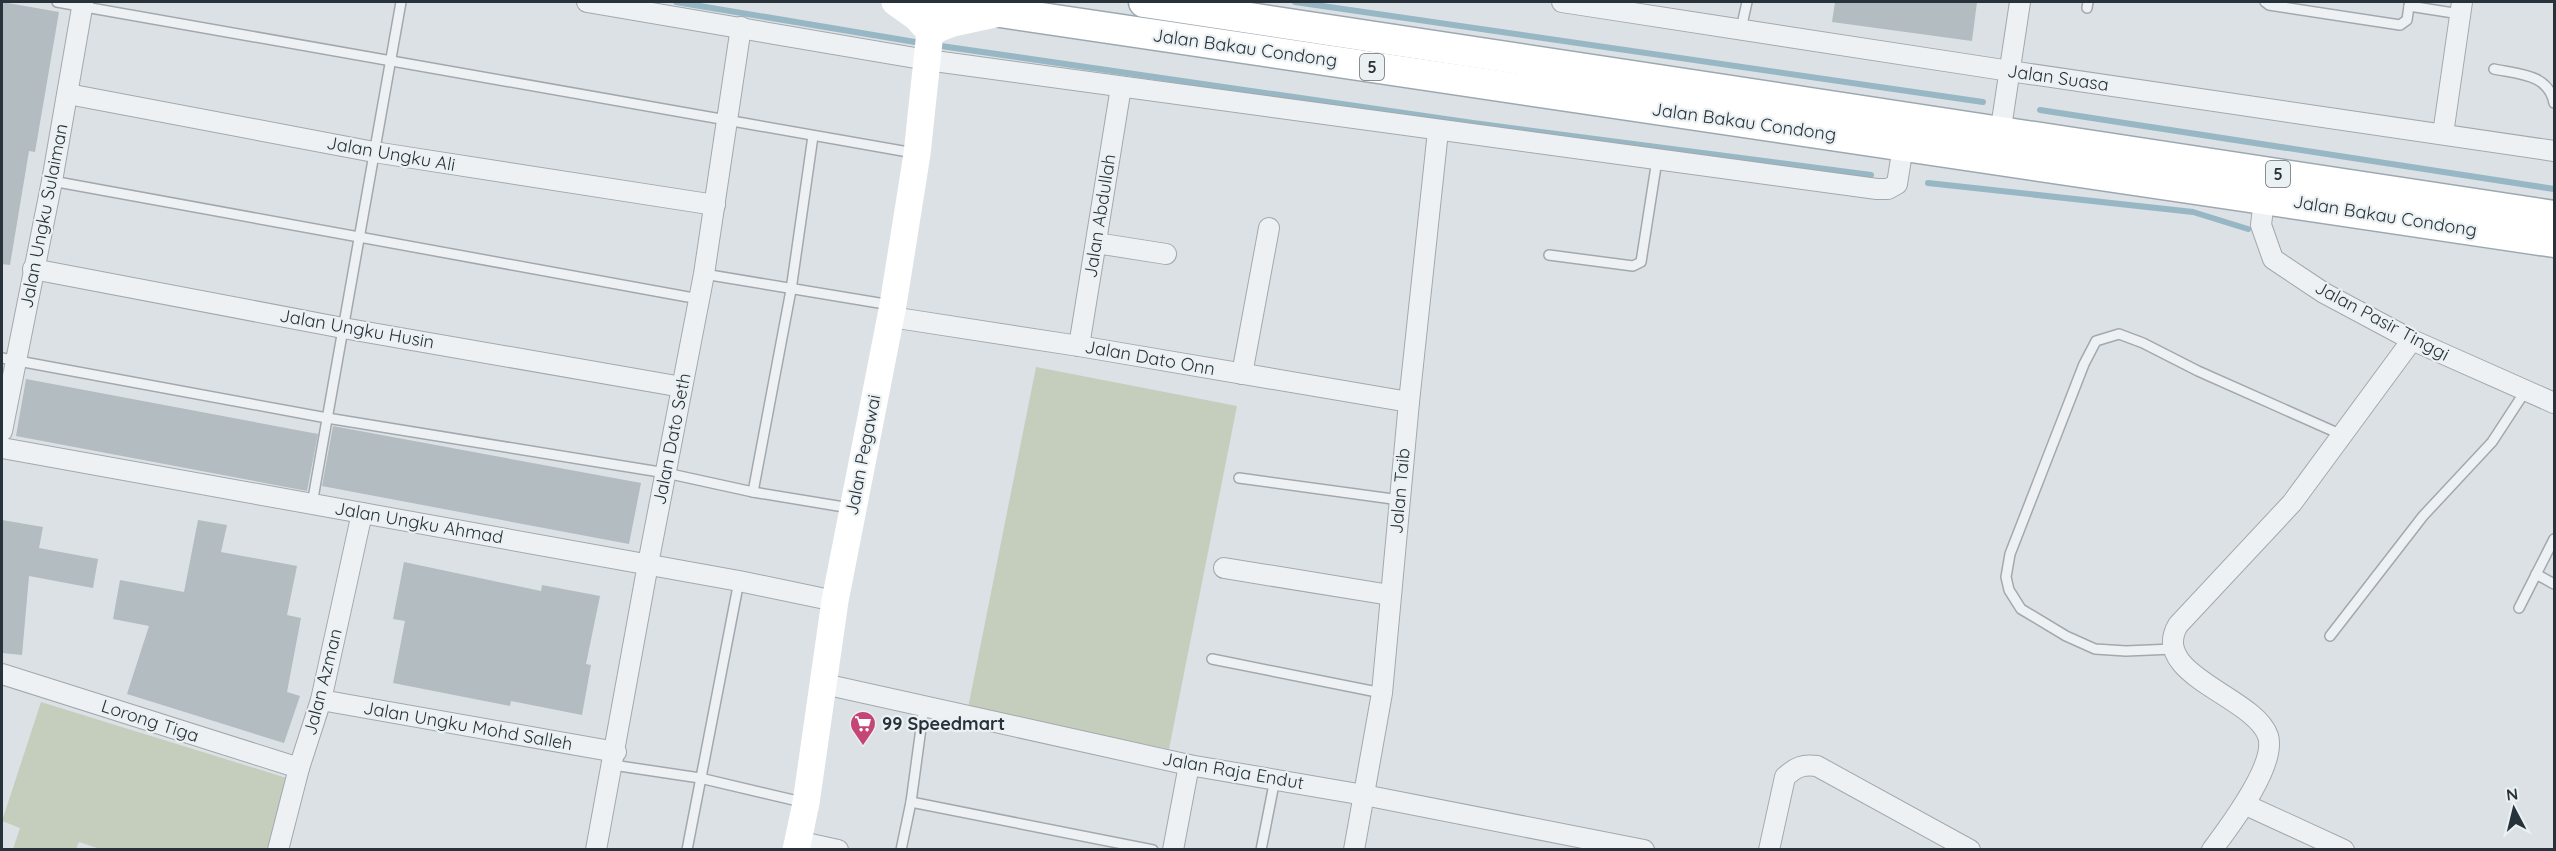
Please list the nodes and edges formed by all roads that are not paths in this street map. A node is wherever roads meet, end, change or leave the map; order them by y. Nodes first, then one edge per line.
1 (57, 2) edge
2 (401, 2) edge
3 (587, 2) edge
4 (895, 2) edge
5 (933, 2) edge
6 (1144, 2) edge
7 (1562, 2) edge
8 (1747, 2) edge
9 (2020, 2) edge
10 (2265, 2) edge
11 (83, 4) edge
12 (2409, 4) edge
13 (1207, 7) edge
14 (2461, 8) edge
15 (1005, 12) junction
16 (741, 27) junction
17 (1741, 29) junction
18 (929, 46) junction
19 (390, 61) junction
20 (2494, 69) dead end
21 (2010, 71) junction
22 (1121, 87) junction
23 (68, 94) junction
24 (2554, 103) edge
25 (728, 121) junction
26 (1438, 131) junction
27 (2443, 134) junction
28 (813, 136) junction
29 (1999, 145) junction
30 (1903, 146) junction
31 (2554, 150) edge
32 (374, 152) junction
33 (917, 154) junction
34 (1657, 160) junction
35 (52, 181) junction
36 (2267, 204) junction
37 (715, 205) junction
38 (2554, 216) edge
39 (1269, 228) dead end
40 (359, 237) junction
41 (2554, 242) edge
42 (1096, 243) junction
43 (1166, 254) dead end
44 (1549, 255) dead end
45 (33, 269) junction
46 (704, 274) junction
47 (791, 290) junction
48 (699, 299) junction
49 (892, 311) junction
50 (343, 327) junction
51 (2412, 340) junction
52 (1079, 346) junction
53 (8, 360) edge
54 (1242, 375) junction
55 (682, 387) junction
56 (2526, 390) junction
57 (1408, 402) junction
58 (2554, 403) edge
59 (327, 418) junction
60 (2, 431) edge
61 (2342, 435) junction
62 (2, 448) edge
63 (666, 473) junction
64 (1239, 478) dead end
65 (753, 492) junction
66 (1400, 500) junction
67 (312, 504) junction
68 (852, 509) junction
69 (363, 513) junction
70 (2554, 538) edge
71 (648, 564) junction
72 (1224, 568) dead end
73 (2536, 574) junction
74 (739, 581) junction
75 (2554, 584) edge
76 (1390, 595) junction
77 (835, 601) junction
78 (2519, 608) dead end
79 (2330, 636) dead end
80 (2177, 657) junction
81 (1212, 659) dead end
82 (2, 674) edge
83 (824, 684) junction
84 (1382, 693) junction
85 (321, 700) junction
86 (924, 706) junction
87 (615, 758) junction
88 (1189, 765) junction
89 (299, 768) junction
90 (700, 778) junction
91 (1275, 779) junction
92 (1364, 795) junction
93 (911, 802) junction
94 (806, 803) junction
95 (2246, 805) junction
96 (796, 845) edge
97 (279, 849) edge
98 (596, 849) edge
99 (687, 849) edge
100 (838, 849) edge
101 (901, 849) edge
102 (1153, 849) edge
103 (1173, 849) edge
104 (1261, 849) edge
105 (1354, 849) edge
106 (1644, 849) edge
107 (1769, 849) edge
108 (1970, 849) edge
109 (2212, 849) edge
110 (2344, 849) edge

1 - 11 lane
2 - 19 lane
3 - 16 street
4 - 18 street
5 - 15 main road, Jalan Bakau Condong / 5
6 - 13 main road, Jalan Bakau Condong / 5
7 - 17 street, Jalan Suasa
8 - 17 lane
9 - 21 street
10 - 12 lane
11 - 19 lane
11 - 23 street, Jalan Ungku Sulaiman
12 - 14 lane
13 - 29 main road, Jalan Bakau Condong / 5
14 - 27 street
15 - 18 street
15 - 30 main road, Jalan Bakau Condong / 5
16 - 18 street
16 - 25 street, Jalan Dato Seth
17 - 21 street, Jalan Suasa
18 - 22 street
18 - 33 street, Jalan Pegawai
19 - 25 lane
19 - 32 lane
20 - 24 lane
21 - 27 street, Jalan Suasa
21 - 29 street
22 - 26 street
22 - 42 street, Jalan Abdullah
23 - 32 street, Jalan Ungku Ali
23 - 35 street, Jalan Ungku Sulaiman
25 - 28 lane
25 - 37 street, Jalan Dato Seth
26 - 34 street
26 - 57 street, Jalan Taib
27 - 31 street, Jalan Suasa
28 - 33 lane
28 - 47 lane
29 - 30 main road, Jalan Bakau Condong / 5
29 - 36 main road, Jalan Bakau Condong / 5
29 - 38 main road, Jalan Bakau Condong / 5
30 - 34 street
32 - 37 street, Jalan Ungku Ali
32 - 40 lane
33 - 49 street, Jalan Pegawai
34 - 44 lane
35 - 40 lane
35 - 45 street, Jalan Ungku Sulaiman
36 - 41 main road, Jalan Bakau Condong / 5
36 - 51 street, Jalan Pasir Tinggi
37 - 46 street, Jalan Dato Seth
39 - 54 street
40 - 48 lane
40 - 50 lane
42 - 43 street
42 - 52 street, Jalan Abdullah
45 - 50 street, Jalan Ungku Husin
45 - 53 street, Jalan Ungku Sulaiman
46 - 47 lane
46 - 48 street, Jalan Dato Seth
47 - 49 lane
47 - 65 lane
48 - 55 street, Jalan Dato Seth
49 - 52 street, Jalan Dato Onn
49 - 68 street, Jalan Pegawai
50 - 55 street, Jalan Ungku Husin
50 - 59 lane
51 - 56 street, Jalan Pasir Tinggi
51 - 61 street
52 - 54 street, Jalan Dato Onn
53 - 59 lane
53 - 60 street, Jalan Ungku Sulaiman
54 - 57 street, Jalan Dato Onn
55 - 63 street, Jalan Dato Seth
56 - 58 street, Jalan Pasir Tinggi
56 - 79 lane
57 - 66 street, Jalan Taib
59 - 63 lane
59 - 67 lane
61 - 80 street
61 - 80 lane
62 - 67 street, Jalan Ungku Ahmad
63 - 65 lane
63 - 71 street, Jalan Dato Seth
64 - 66 lane
65 - 68 lane
66 - 76 street, Jalan Taib
67 - 69 street, Jalan Ungku Ahmad
68 - 77 street, Jalan Pegawai
69 - 71 street, Jalan Ungku Ahmad
69 - 85 street, Jalan Azman
70 - 73 lane
71 - 74 street, Jalan Ungku Ahmad
71 - 87 street, Jalan Dato Seth
72 - 76 street
73 - 75 lane
73 - 78 lane
74 - 77 street, Jalan Ungku Ahmad
74 - 90 lane
76 - 84 street, Jalan Taib
77 - 83 street, Jalan Pegawai
80 - 95 street
81 - 84 lane
82 - 89 street, Lorong Tiga
83 - 86 street, Jalan Raja Endut
83 - 94 street, Jalan Pegawai
84 - 92 street, Jalan Taib
85 - 87 street, Jalan Ungku Mohd Salleh
85 - 89 street, Jalan Azman
86 - 88 street, Jalan Raja Endut
86 - 93 lane
87 - 90 lane
87 - 98 street, Jalan Dato Seth
88 - 91 street, Jalan Raja Endut
88 - 103 street
89 - 97 street, Jalan Azman
90 - 94 lane
90 - 99 lane
91 - 92 street, Jalan Raja Endut
91 - 104 lane
92 - 105 street, Jalan Taib
92 - 106 street, Jalan Raja Endut
93 - 101 lane
93 - 102 lane
94 - 96 street, Jalan Pegawai
95 - 109 street
95 - 110 street
96 - 100 street
107 - 108 street

